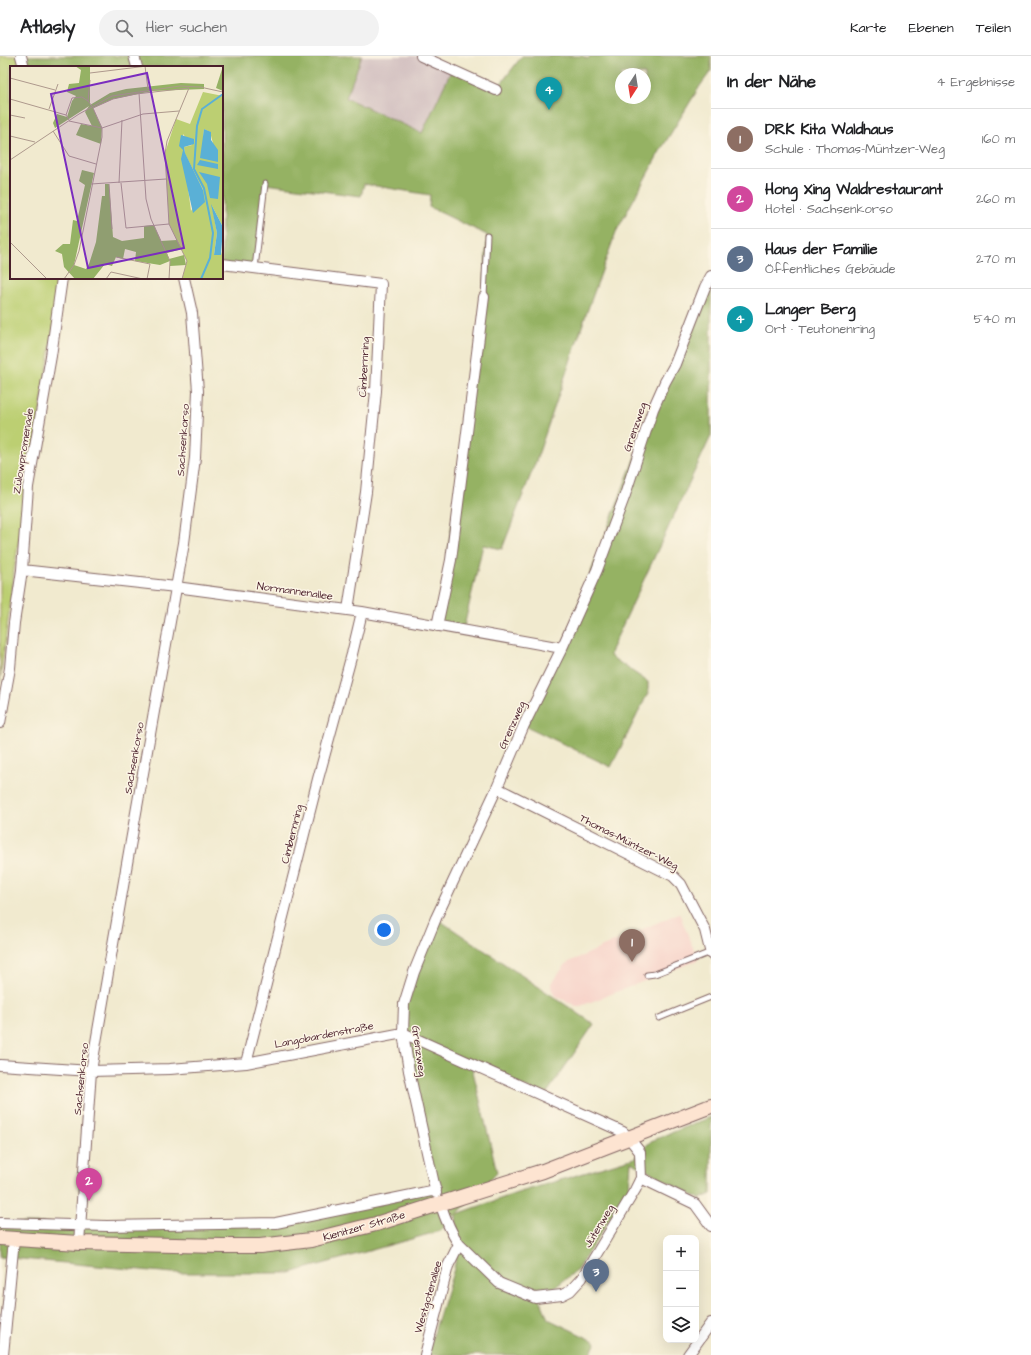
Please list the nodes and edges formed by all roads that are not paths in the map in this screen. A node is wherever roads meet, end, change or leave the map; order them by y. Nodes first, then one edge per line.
1 (21, 56) edge
2 (134, 56) edge
3 (421, 56) edge
4 (24, 66) edge
5 (137, 66) edge
6 (496, 90) dead end
7 (265, 184) dead end
8 (487, 235) dead end
9 (223, 264) edge
10 (255, 268) junction
11 (711, 276) edge
12 (62, 279) edge
13 (184, 279) edge
14 (484, 297) joint
15 (361, 390) dead end
16 (376, 391) junction
17 (22, 570) junction
18 (176, 587) junction
19 (348, 610) junction
20 (362, 612) junction
21 (437, 626) junction
22 (562, 648) junction
23 (0, 723) edge
24 (497, 788) junction
25 (711, 953) edge
26 (647, 975) dead end
27 (711, 997) edge
28 (659, 1018) dead end
29 (403, 1033) junction
30 (246, 1063) junction
31 (0, 1065) edge
32 (91, 1071) junction
33 (711, 1106) edge
34 (629, 1138) junction
35 (641, 1178) junction
36 (438, 1195) junction
37 (0, 1223) edge
38 (81, 1226) junction
39 (711, 1226) edge
40 (7, 1239) edge
41 (79, 1243) junction
42 (459, 1244) junction
43 (711, 1323) edge
44 (3, 1355) edge
45 (425, 1355) edge
46 (688, 1355) edge

1 - 4 street
2 - 5 street
3 - 6 street
7 - 10 lane
8 - 14 lane
9 - 10 street, Cimbernring
10 - 16 street, Cimbernring
11 - 22 street, Grenzweg
12 - 17 street, Zülowpromenade
13 - 18 street, Sachsenkorso
14 - 21 street
15 - 16 lane
16 - 19 street, Cimbernring
17 - 18 street, Normannenallee
17 - 23 street, Zülowpromenade
18 - 19 street, Normannenallee
18 - 32 street, Sachsenkorso
19 - 20 street, Normannenallee
20 - 21 street, Normannenallee
20 - 30 street, Cimbernring
21 - 22 street, Normannenallee
22 - 24 street, Grenzweg
24 - 25 street, Thomas-Müntzer-Weg
24 - 29 street, Grenzweg
25 - 26 lane
27 - 28 lane
29 - 30 street, Langobardenstraße
29 - 34 street
29 - 36 street, Grenzweg
30 - 32 street, Langobardenstraße
31 - 32 street, Langobardenstraße
32 - 38 street, Sachsenkorso
33 - 34 street, Kienitzer Straße
34 - 35 street
34 - 36 street, Kienitzer Straße
35 - 39 street
35 - 42 street, Jütenweg
36 - 38 street, Kienitzer Straße
36 - 41 street, Kienitzer Straße
36 - 42 street
37 - 38 street, Kienitzer Straße
38 - 41 street, Sachsenkorso
40 - 41 street, Kienitzer Straße
40 - 44 street
42 - 45 street, Westgotenallee
43 - 46 street

